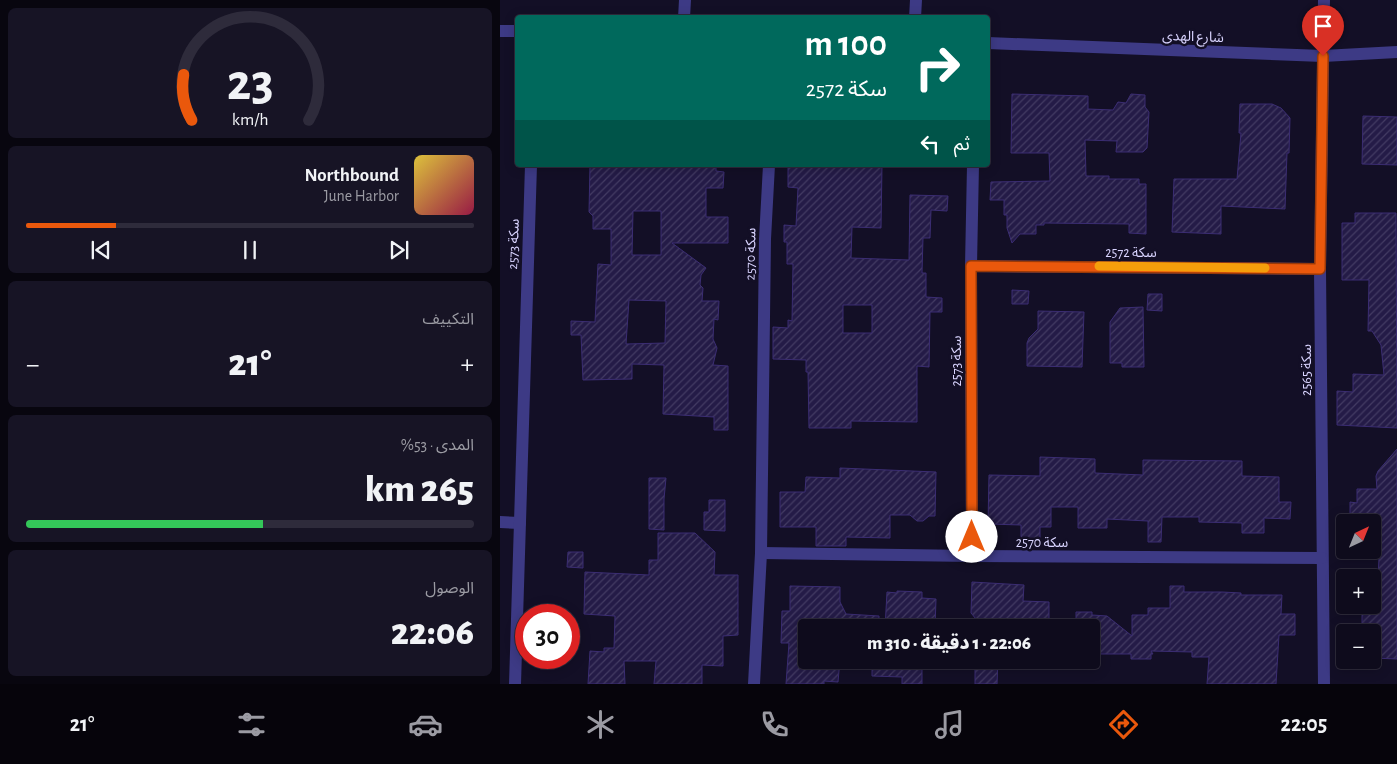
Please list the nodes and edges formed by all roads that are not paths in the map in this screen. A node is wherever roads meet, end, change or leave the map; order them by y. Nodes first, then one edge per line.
1 (685, 0) edge
2 (916, 0) edge
3 (1324, 0) edge
4 (684, 15) edge
5 (915, 15) edge
6 (500, 30) edge
7 (515, 30) edge
8 (990, 43) edge
9 (1397, 52) edge
10 (1323, 56) junction
11 (531, 167) edge
12 (769, 167) edge
13 (973, 167) edge
14 (971, 266) junction
15 (1320, 269) junction
16 (500, 522) edge
17 (520, 523) junction
18 (761, 553) junction
19 (972, 556) junction
20 (1322, 558) junction
21 (515, 684) edge
22 (754, 684) edge
23 (1324, 684) edge

1 - 4 street
2 - 5 street
3 - 10 street, سكة 2565
6 - 7 street
8 - 10 street, شارع الهدى
9 - 10 street, شارع الهدى
10 - 15 street, سكة 2565
11 - 17 street, سكة 2573
12 - 18 street, سكة 2570
13 - 14 street, سكة 2573
14 - 15 street, سكة 2572
14 - 19 street, سكة 2573
15 - 20 street, سكة 2565
16 - 17 street
17 - 21 street, سكة 2573
18 - 19 street, سكة 2570
18 - 22 street, سكة 2570
19 - 20 street, سكة 2570
20 - 23 street, سكة 2565

